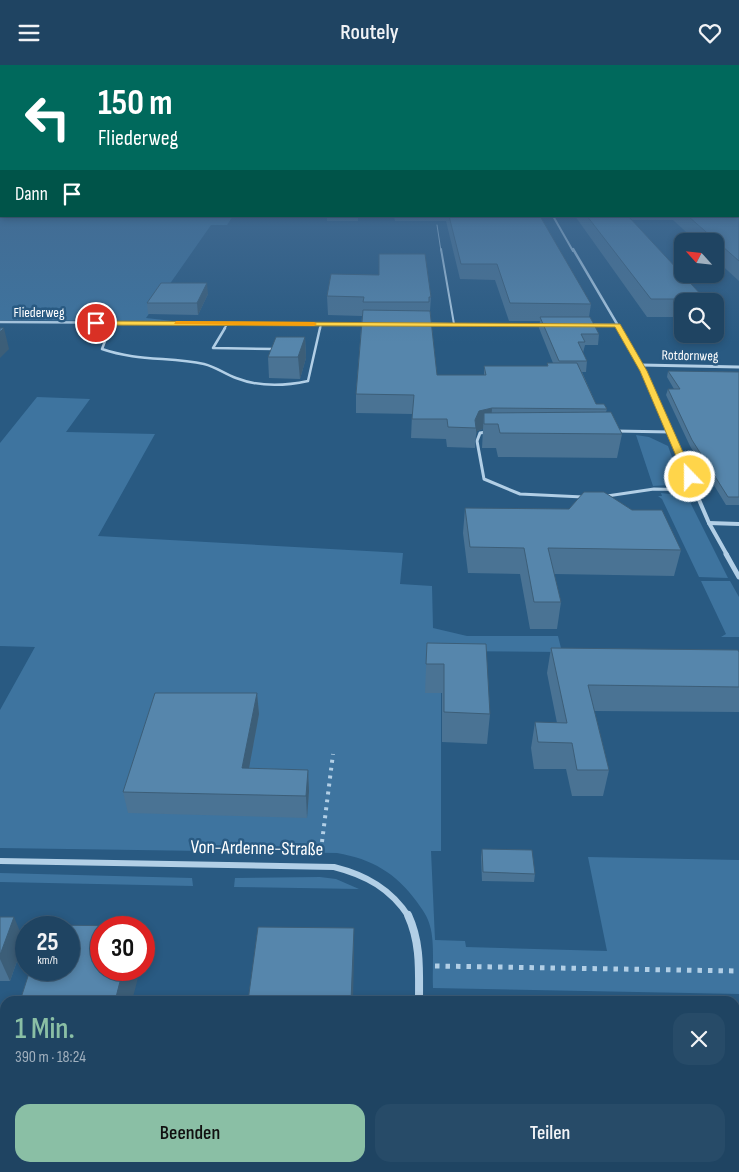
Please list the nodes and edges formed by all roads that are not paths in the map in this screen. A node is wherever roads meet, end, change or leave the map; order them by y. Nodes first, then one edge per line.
1 (439, 240) edge
2 (567, 240) edge
3 (0, 322) edge
4 (115, 323) junction
5 (228, 323) junction
6 (321, 324) junction
7 (368, 324) edge
8 (416, 324) edge
9 (454, 325) junction
10 (550, 325) edge
11 (579, 325) edge
12 (617, 325) junction
13 (275, 349) edge
14 (641, 365) junction
15 (739, 367) edge
16 (491, 431) edge
17 (606, 431) edge
18 (670, 432) junction
19 (695, 490) junction
20 (590, 497) edge
21 (600, 497) edge
22 (709, 523) junction
23 (739, 524) edge
24 (739, 577) edge
25 (0, 861) edge
26 (419, 996) edge

1 - 9 lane
2 - 12 street
3 - 4 street, Fliederweg
4 - 5 street, Fliederweg
4 - 6 lane
5 - 6 street, Fliederweg
5 - 13 lane
6 - 7 street, Fliederweg
8 - 9 street
9 - 10 street
11 - 12 street
12 - 14 street
14 - 15 street, Rotdornweg
14 - 18 street
16 - 20 lane
17 - 18 lane
18 - 19 street
19 - 21 lane
19 - 22 street
22 - 23 street
22 - 24 street
25 - 26 street, Von-Ardenne-Straße

